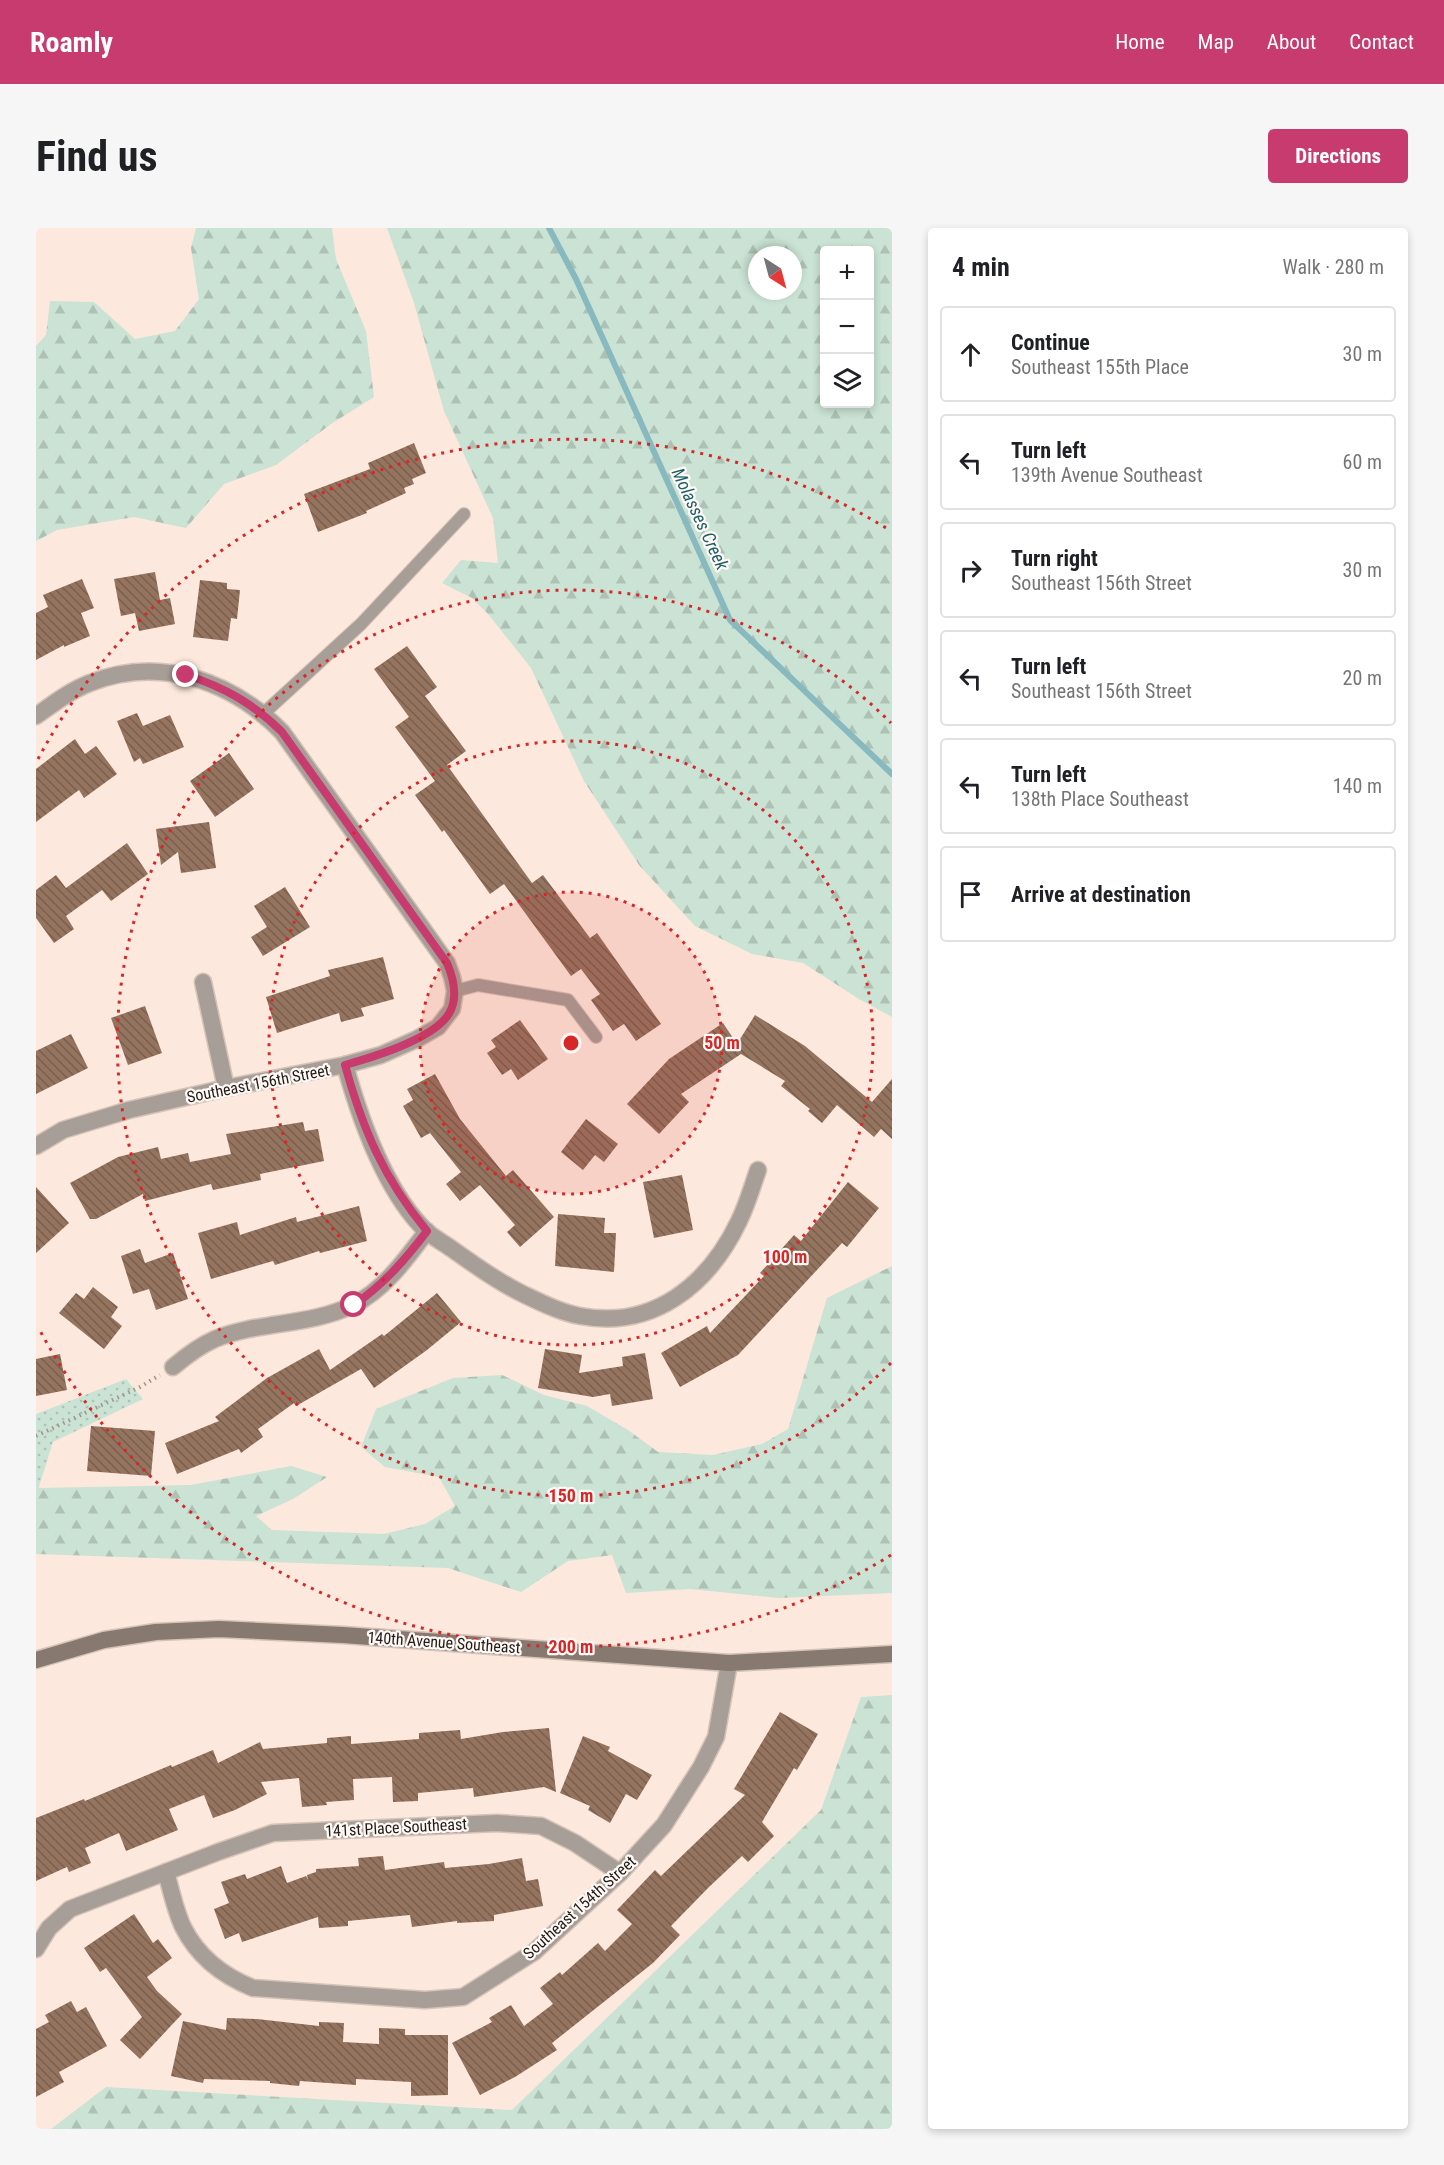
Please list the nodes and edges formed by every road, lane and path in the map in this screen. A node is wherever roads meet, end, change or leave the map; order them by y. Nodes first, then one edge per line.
1 (464, 514) dead end
2 (264, 713) junction
3 (36, 716) edge
4 (203, 982) dead end
5 (455, 991) junction
6 (596, 1037) dead end
7 (345, 1065) junction
8 (226, 1088) junction
9 (36, 1146) edge
10 (758, 1170) dead end
11 (427, 1231) junction
12 (173, 1366) joint
13 (36, 1436) edge
14 (892, 1654) edge
15 (36, 1660) edge
16 (729, 1663) junction
17 (166, 1872) junction
18 (620, 1873) junction
19 (36, 1949) edge

1 - 2 lane
2 - 3 street
2 - 5 street
4 - 8 street
5 - 6 lane
5 - 7 street, Southeast 156th Street
7 - 8 street, Southeast 156th Street
7 - 11 street
8 - 9 street, Southeast 156th Street
10 - 11 street
11 - 12 street
12 - 13 path
14 - 16 main road, 140th Avenue Southeast
15 - 16 main road, 140th Avenue Southeast
16 - 18 street, Southeast 154th Street
17 - 18 street, 141st Place Southeast
17 - 18 street, Southeast 154th Street
17 - 19 street, 141st Place Southeast

